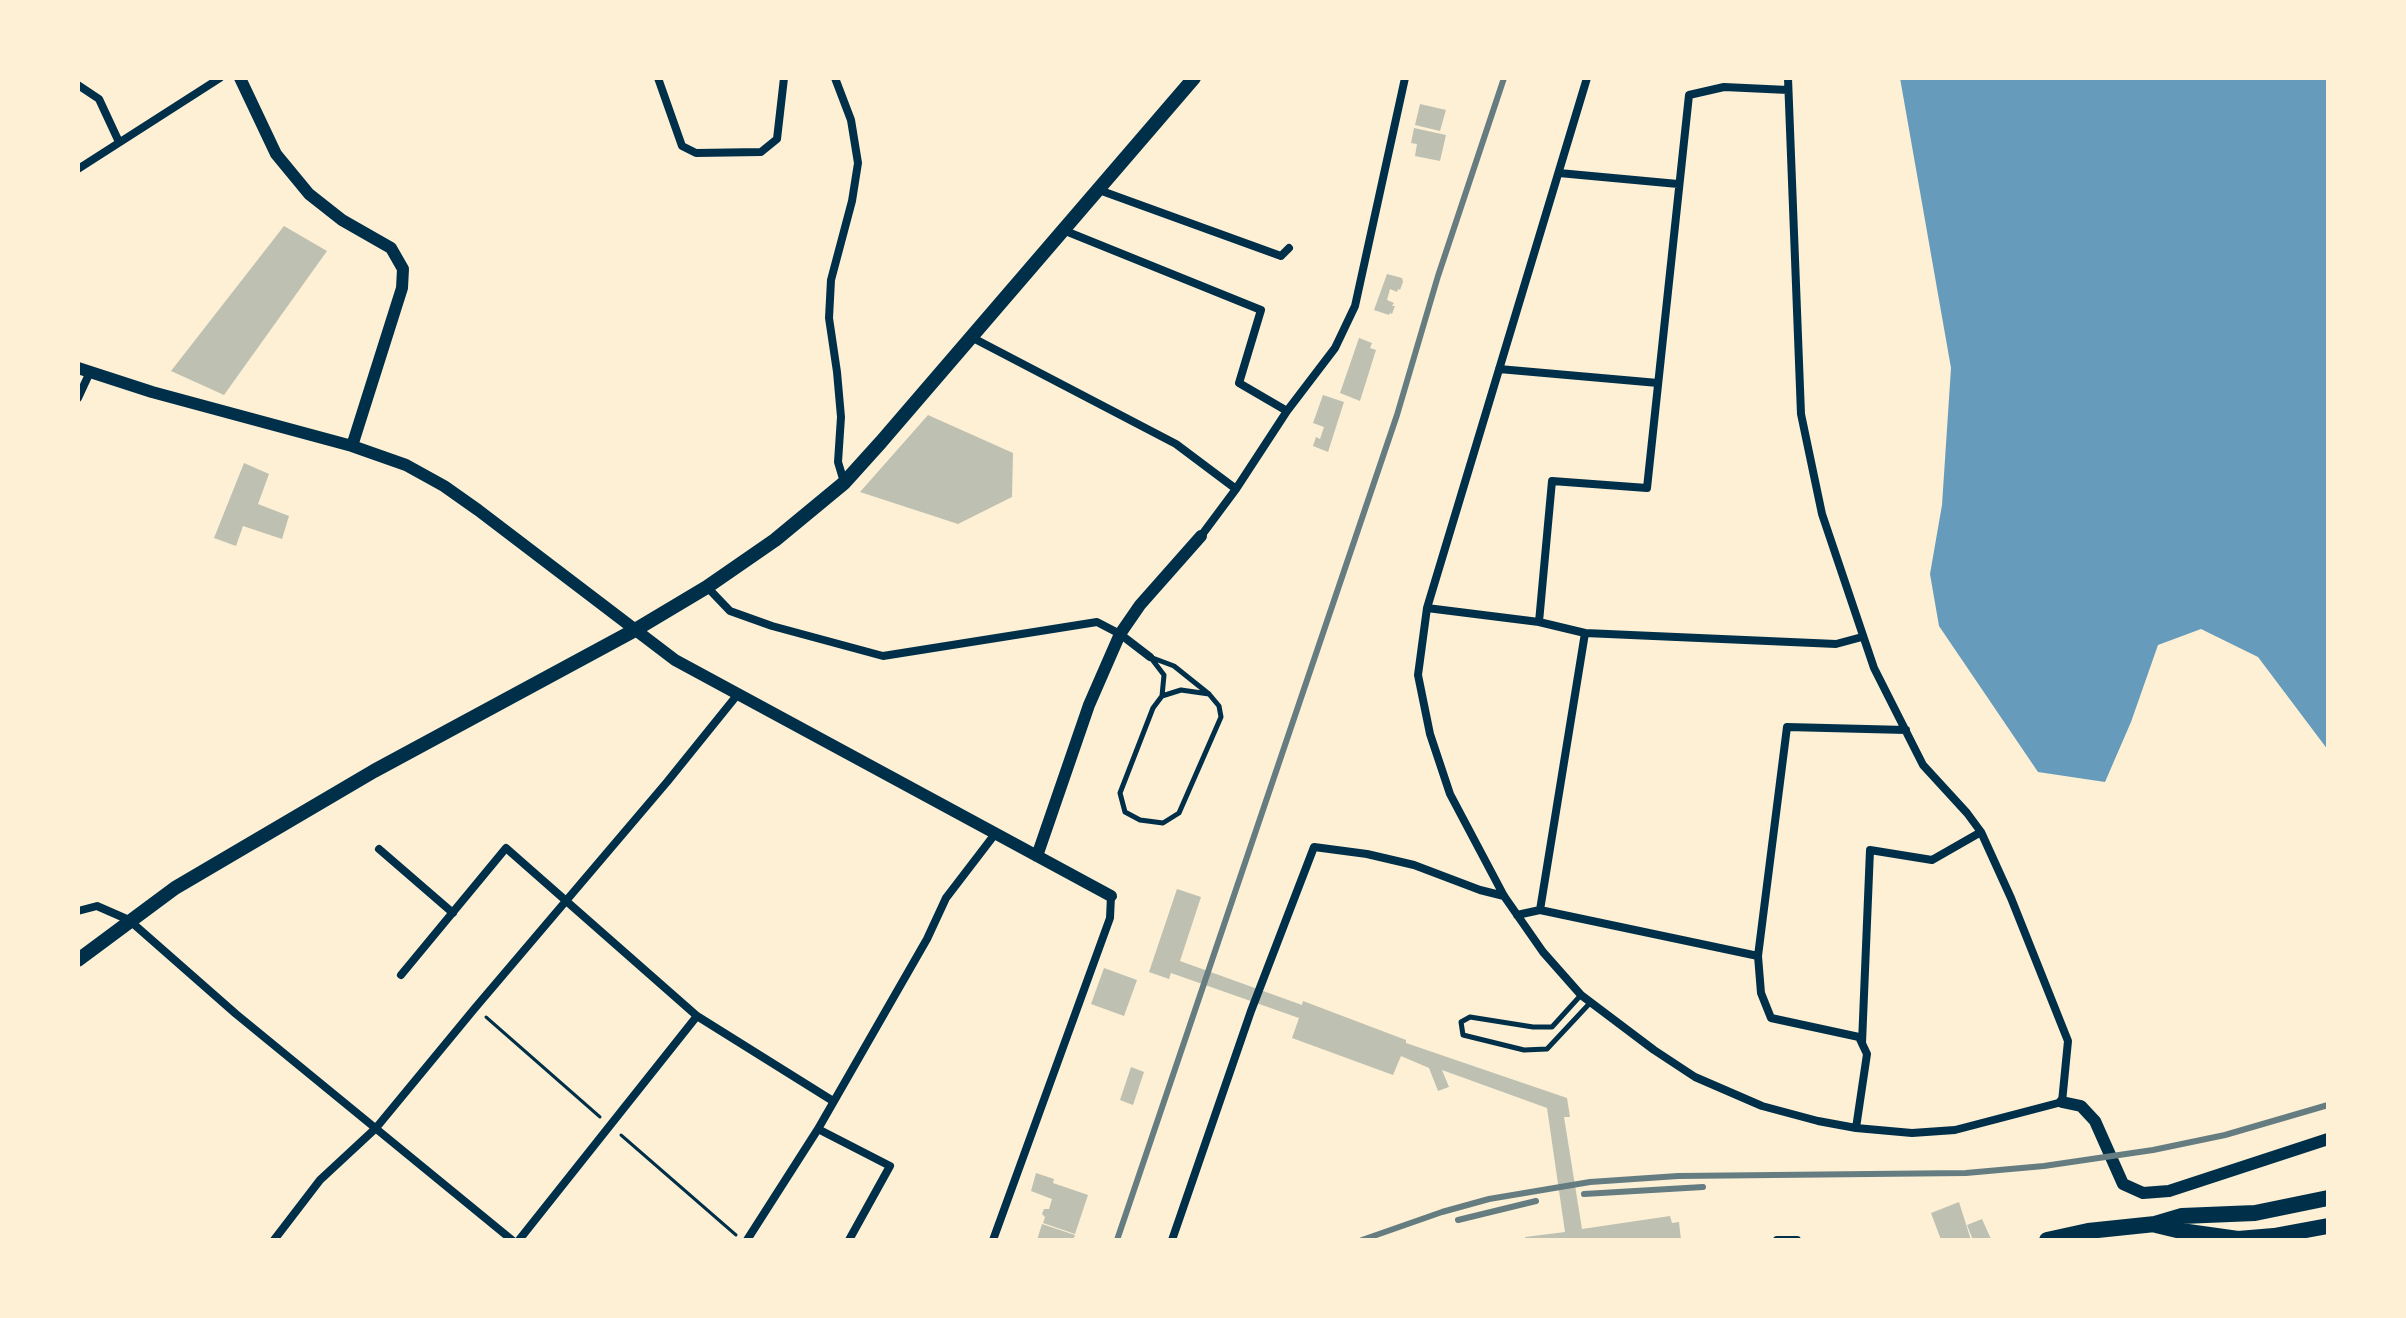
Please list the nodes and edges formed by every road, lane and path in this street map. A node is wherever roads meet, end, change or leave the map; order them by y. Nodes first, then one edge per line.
1 (220, 78) edge
2 (240, 78) edge
3 (658, 78) edge
4 (784, 78) edge
5 (835, 78) edge
6 (1194, 78) edge
7 (1405, 78) edge
8 (1587, 78) edge
9 (1788, 78) edge
10 (78, 85) edge
11 (1788, 90) junction
12 (119, 142) junction
13 (78, 169) edge
14 (1559, 173) junction
15 (1678, 184) junction
16 (1099, 190) junction
17 (1063, 230) junction
18 (1289, 248) dead end
19 (973, 338) junction
20 (1499, 369) junction
21 (84, 370) edge
22 (1658, 383) junction
23 (78, 398) edge
24 (1287, 411) junction
25 (352, 446) junction
26 (844, 483) junction
27 (1236, 489) junction
28 (1201, 536) joint
29 (707, 587) junction
30 (1427, 608) junction
31 (1539, 622) junction
32 (635, 630) junction
33 (1585, 633) junction
34 (1120, 634) junction
35 (1862, 637) junction
36 (1150, 657) junction
37 (738, 694) junction
38 (1209, 694) junction
39 (1162, 696) junction
40 (1906, 730) junction
41 (1981, 832) junction
42 (995, 834) junction
43 (379, 849) dead end
44 (1037, 856) junction
45 (1111, 896) joint
46 (1504, 896) junction
47 (568, 900) junction
48 (1540, 910) junction
49 (78, 911) edge
50 (453, 913) junction
51 (1517, 915) junction
52 (129, 920) junction
53 (1758, 956) junction
54 (78, 960) edge
55 (401, 975) dead end
56 (1581, 995) junction
57 (1590, 1003) junction
58 (475, 1008) junction
59 (697, 1016) junction
60 (1862, 1043) junction
61 (833, 1101) junction
62 (2062, 1102) junction
63 (610, 1125) junction
64 (376, 1128) junction
65 (1856, 1128) junction
66 (818, 1129) junction
67 (2328, 1139) edge
68 (2328, 1198) edge
69 (2155, 1224) junction
70 (2328, 1226) edge
71 (2180, 1235) edge
72 (274, 1240) edge
73 (512, 1240) edge
74 (519, 1240) edge
75 (745, 1240) edge
76 (849, 1240) edge
77 (993, 1240) edge
78 (1172, 1240) edge
79 (1777, 1240) edge
80 (1797, 1240) edge
81 (2047, 1240) edge

1 - 12 street
2 - 25 street
3 - 4 street
5 - 26 street
6 - 16 main road
7 - 24 street
8 - 14 street
9 - 11 street
10 - 12 street
11 - 15 street
11 - 35 street
12 - 13 street
14 - 15 street
14 - 20 street
15 - 22 street
16 - 17 main road
16 - 18 street
17 - 19 main road
17 - 24 street
19 - 26 main road
19 - 27 street
20 - 22 street
20 - 30 street
21 - 23 street
21 - 25 street
22 - 31 street
24 - 27 street
25 - 32 street
26 - 29 main road
27 - 28 street
28 - 34 street
29 - 32 main road
29 - 34 street
30 - 31 street
30 - 46 street
31 - 33 street
32 - 37 street
32 - 52 main road
33 - 35 street
33 - 48 street
34 - 36 street
34 - 44 street
35 - 40 street
36 - 38 lane
36 - 39 lane
37 - 42 street
37 - 47 street
38 - 39 lane
38 - 39 lane
40 - 41 street
40 - 53 street
41 - 60 street
41 - 62 street
42 - 44 street
42 - 61 street
43 - 50 street
44 - 45 street
45 - 77 street
46 - 51 street
46 - 78 street
47 - 50 street
47 - 58 street
47 - 59 street
48 - 51 street
48 - 53 street
49 - 52 street
50 - 55 street
51 - 56 street
52 - 54 main road
52 - 64 street
53 - 60 street
56 - 57 street
56 - 57 lane
57 - 65 street
58 - 63 path
58 - 64 street
59 - 61 street
59 - 63 street
60 - 65 street
61 - 66 street
62 - 65 street
62 - 67 street
63 - 74 street
63 - 75 path
64 - 72 street
64 - 73 street
66 - 75 street
66 - 76 street
68 - 69 main road
69 - 71 main road
69 - 81 main road
70 - 71 main road
79 - 80 street

